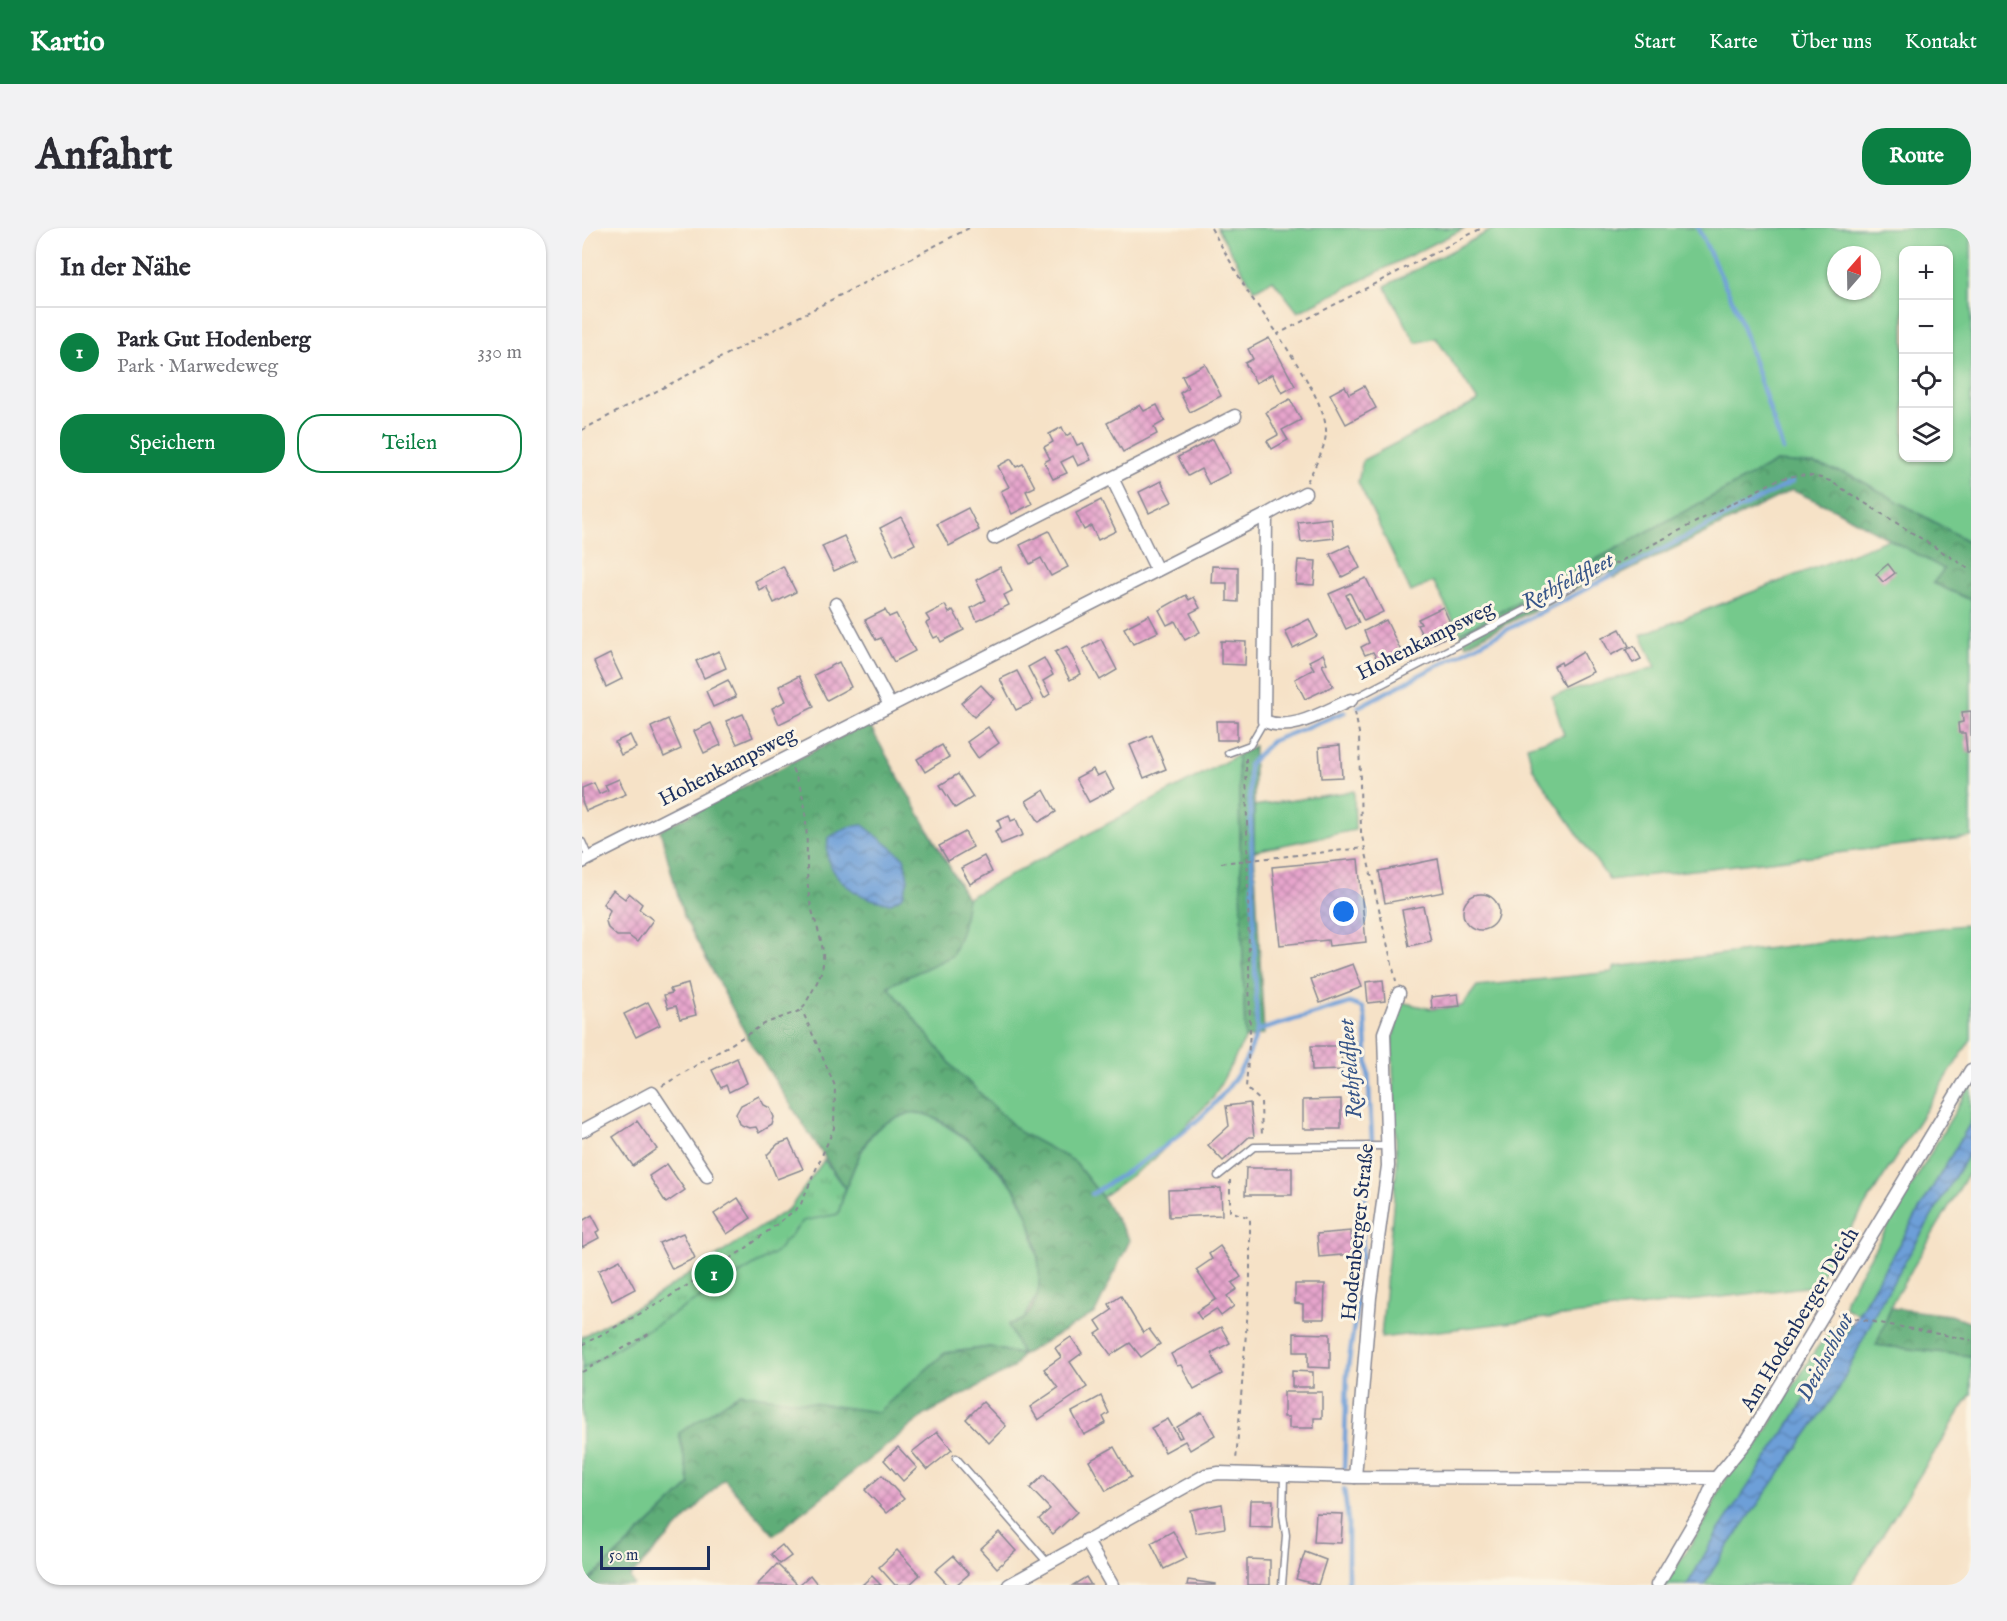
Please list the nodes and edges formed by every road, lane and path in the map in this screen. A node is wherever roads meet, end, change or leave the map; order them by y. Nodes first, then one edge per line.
1 (969, 228) edge
2 (1211, 228) edge
3 (1482, 228) edge
4 (1278, 334) junction
5 (1235, 416) dead end
6 (582, 430) edge
7 (1112, 478) junction
8 (1305, 493) joint
9 (1266, 515) junction
10 (993, 538) dead end
11 (1157, 570) junction
12 (1971, 570) edge
13 (1574, 585) joint
14 (836, 604) dead end
15 (1351, 700) junction
16 (890, 705) junction
17 (1264, 721) junction
18 (1250, 746) junction
19 (1228, 753) dead end
20 (786, 757) junction
21 (582, 842) edge
22 (1364, 848) junction
23 (585, 860) edge
24 (1248, 860) junction
25 (1221, 863) dead end
26 (1399, 993) joint
27 (802, 1010) junction
28 (1971, 1070) edge
29 (652, 1093) junction
30 (582, 1131) edge
31 (1388, 1146) junction
32 (1262, 1147) junction
33 (1230, 1167) junction
34 (707, 1176) dead end
35 (1218, 1176) dead end
36 (1849, 1318) dead end
37 (652, 1332) dead end
38 (1971, 1340) edge
39 (582, 1345) edge
40 (582, 1372) edge
41 (956, 1458) dead end
42 (1234, 1472) junction
43 (1284, 1474) junction
44 (1355, 1477) junction
45 (1716, 1478) junction
46 (1086, 1540) junction
47 (1047, 1562) junction
48 (1009, 1585) edge
49 (1112, 1585) edge
50 (1282, 1585) edge
51 (1657, 1585) edge

1 - 6 path
2 - 4 path
3 - 4 path
4 - 8 path
5 - 7 street
7 - 10 street
7 - 11 street
8 - 9 street, Hohenkampsweg
9 - 11 street, Hohenkampsweg
9 - 17 street
11 - 16 street, Hohenkampsweg
12 - 13 path
13 - 15 lane, Hohenkampsweg
14 - 16 street
15 - 17 street, Hohenkampsweg
15 - 22 path
16 - 20 street, Hohenkampsweg
17 - 18 lane
18 - 19 lane
18 - 24 path
20 - 23 street, Hohenkampsweg
20 - 27 path
21 - 23 lane
22 - 24 path
22 - 26 path
24 - 25 path
24 - 32 path
26 - 31 street, Hodenberger Straße
27 - 29 path
27 - 39 path
28 - 45 street, Am Hodenberger Deich
29 - 30 street
29 - 34 street
31 - 32 lane
31 - 44 street, Hodenberger Straße
32 - 33 lane
33 - 35 lane
33 - 42 path
36 - 38 path
37 - 40 path
41 - 47 lane
42 - 43 street
42 - 46 street
43 - 44 street
43 - 50 lane
44 - 45 street
45 - 51 street, Am Hodenberger Deich
46 - 47 street
46 - 49 street
47 - 48 street

